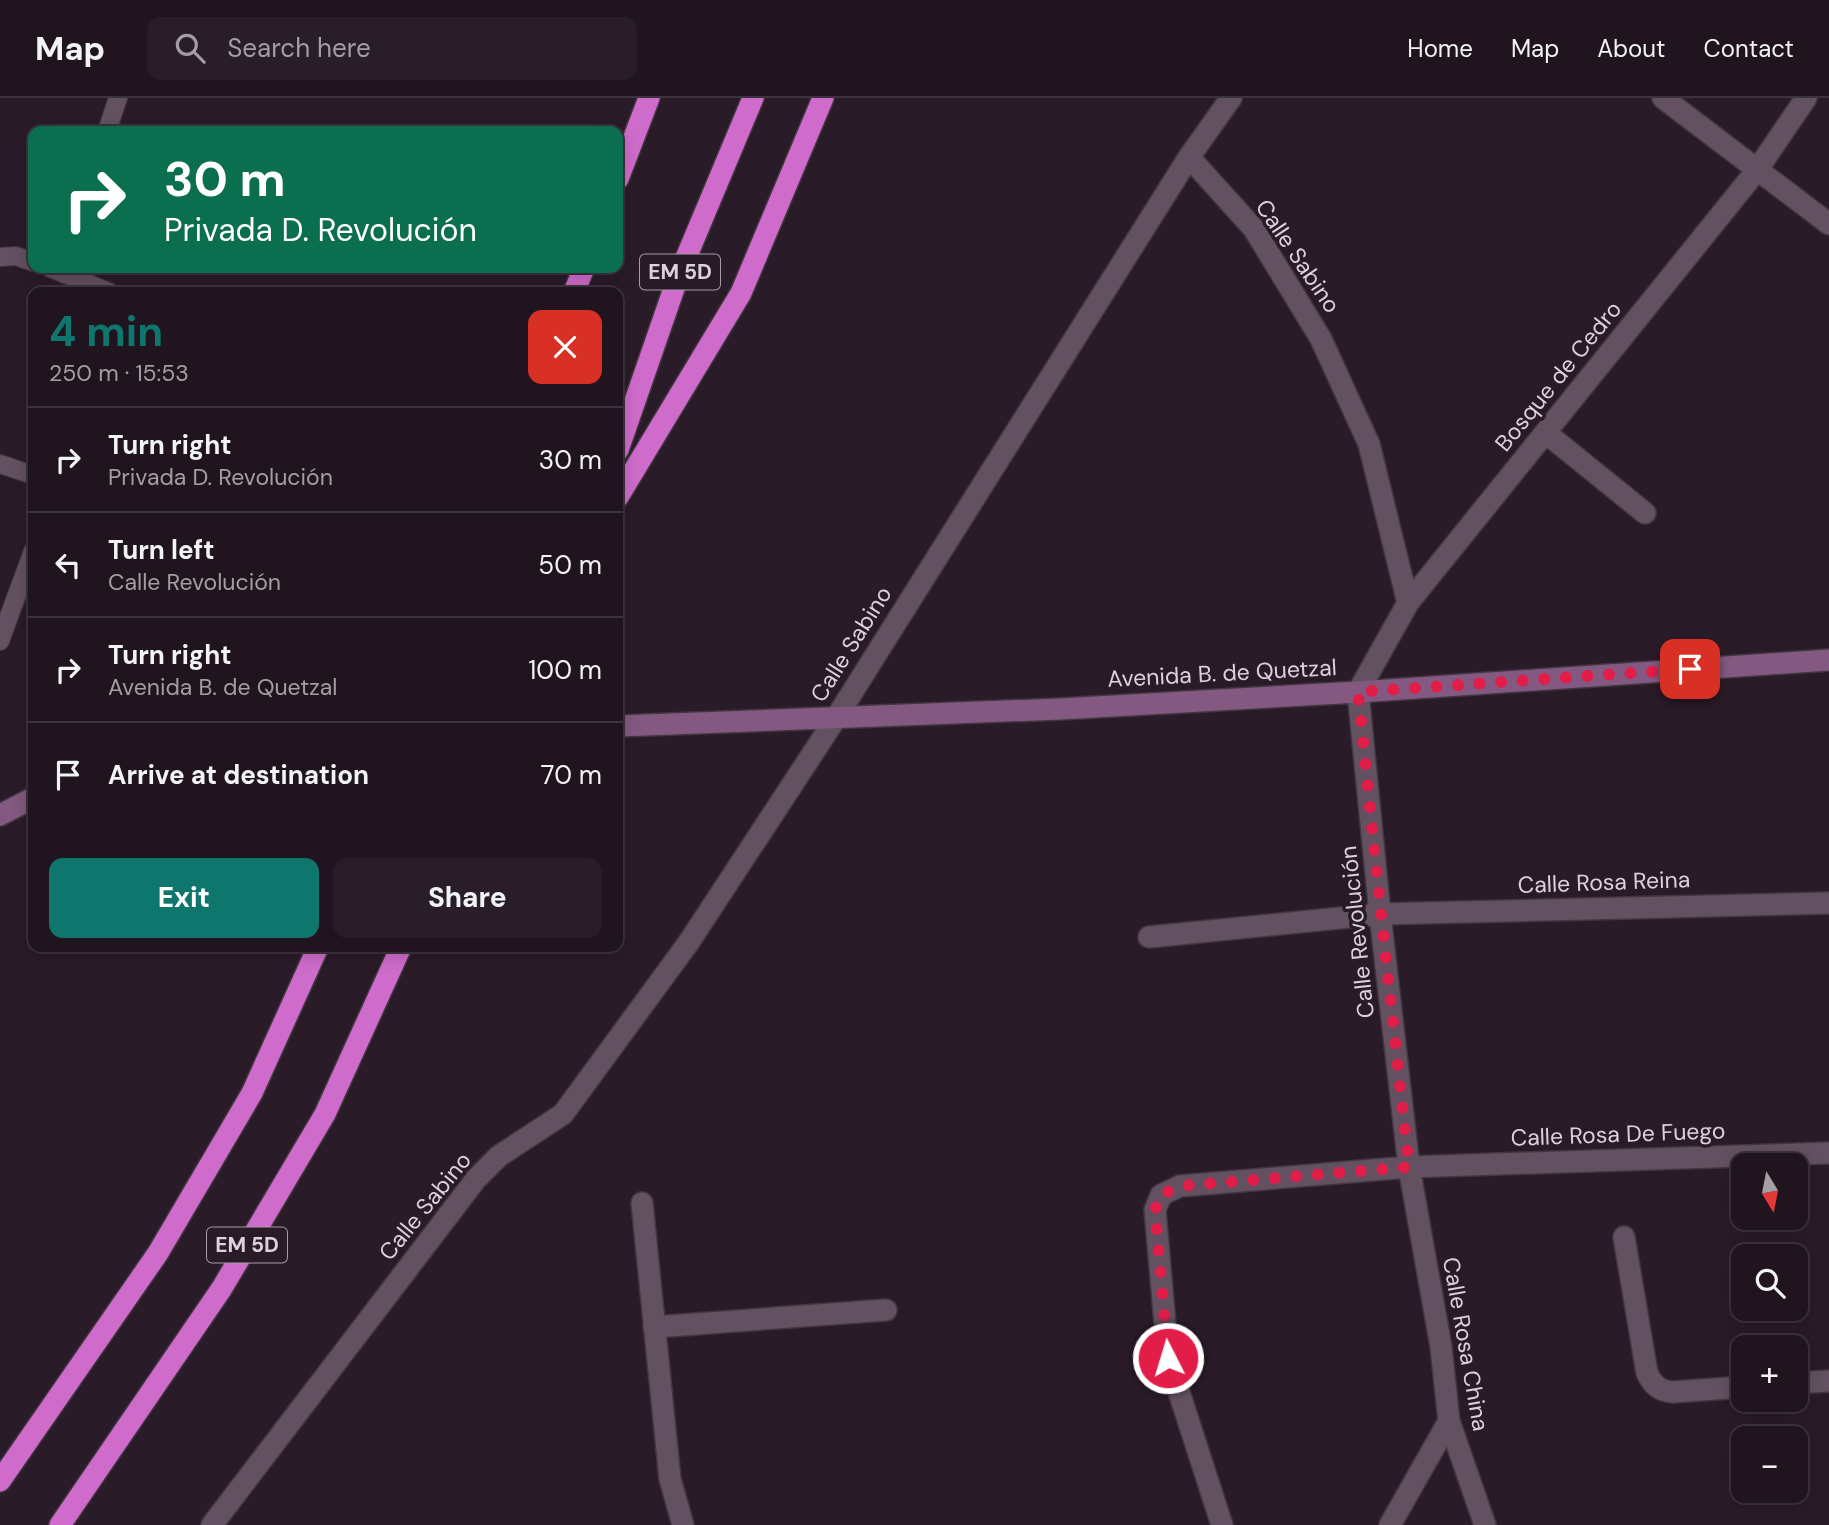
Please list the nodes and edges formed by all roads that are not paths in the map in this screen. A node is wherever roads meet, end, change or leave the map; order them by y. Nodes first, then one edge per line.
1 (118, 98) edge
2 (649, 98) edge
3 (753, 98) edge
4 (823, 98) edge
5 (1231, 98) edge
6 (1664, 98) edge
7 (1806, 98) edge
8 (109, 126) edge
9 (1189, 158) junction
10 (623, 166) edge
11 (1756, 170) junction
12 (1829, 224) edge
13 (0, 257) edge
14 (28, 260) edge
15 (69, 273) edge
16 (98, 287) edge
17 (1546, 433) junction
18 (623, 436) edge
19 (0, 464) edge
20 (28, 473) edge
21 (623, 489) edge
22 (1644, 513) dead end
23 (28, 565) edge
24 (1408, 603) junction
25 (0, 642) edge
26 (1829, 660) edge
27 (1358, 692) junction
28 (836, 718) junction
29 (623, 726) edge
30 (28, 801) edge
31 (0, 815) edge
32 (1829, 902) edge
33 (1381, 914) junction
34 (1150, 937) dead end
35 (316, 952) edge
36 (399, 952) edge
37 (1829, 1153) edge
38 (1409, 1167) junction
39 (642, 1203) dead end
40 (1624, 1237) dead end
41 (886, 1310) dead end
42 (654, 1327) junction
43 (1829, 1381) edge
44 (1808, 1382) edge
45 (1731, 1388) edge
46 (1449, 1421) junction
47 (0, 1481) edge
48 (60, 1525) edge
49 (212, 1525) edge
50 (682, 1525) edge
51 (1222, 1525) edge
52 (1390, 1525) edge
53 (1485, 1525) edge

1 - 8 lane
2 - 10 highway
3 - 18 highway, EM 5D
4 - 21 highway
5 - 9 street
6 - 11 street
7 - 11 street, Bosque de Cedro
9 - 24 street, Calle Sabino
9 - 28 street, Calle Sabino
11 - 12 street
11 - 17 street, Bosque de Cedro
13 - 14 lane
15 - 16 lane
17 - 22 street
17 - 24 street, Bosque de Cedro
19 - 20 lane
23 - 25 lane
24 - 27 street, Bosque de Cedro
26 - 27 main road, Avenida B. de Quetzal
27 - 28 main road, Avenida B. de Quetzal
27 - 33 street, Calle Revolución
28 - 29 main road, Avenida B. de Quetzal
28 - 49 street, Calle Sabino
30 - 31 main road
32 - 33 street, Calle Rosa Reina
33 - 34 street, Calle Rosa Reina
33 - 38 street, Calle Revolución
35 - 47 highway, EM 5D
36 - 48 highway, EM 5D
37 - 38 street, Calle Rosa De Fuego
38 - 46 street, Calle Rosa China
38 - 51 street, Calle Rosa De Fuego
39 - 42 street
40 - 45 street
41 - 42 street
42 - 50 street
43 - 44 street
46 - 52 street
46 - 53 street, Calle Rosa China

